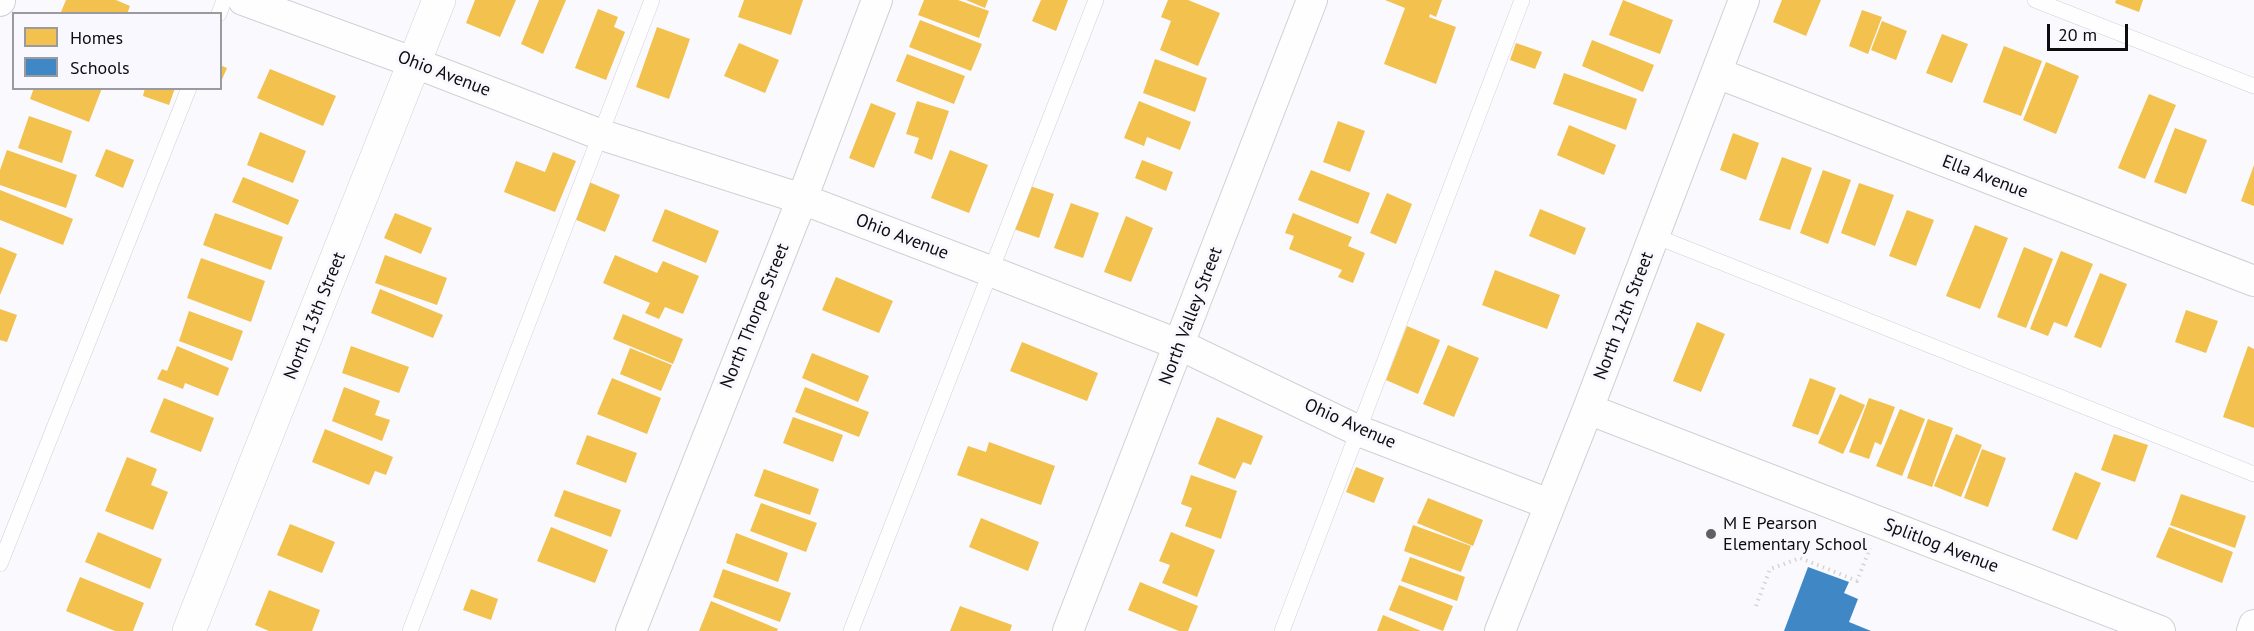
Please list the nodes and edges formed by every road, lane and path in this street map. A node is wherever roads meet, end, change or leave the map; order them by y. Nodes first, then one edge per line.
1 (243, 0) edge
2 (439, 0) edge
3 (652, 0) edge
4 (877, 0) edge
5 (1096, 0) edge
6 (1312, 0) edge
7 (1522, 0) edge
8 (1744, 0) edge
9 (2035, 0) edge
10 (415, 63) junction
11 (1717, 73) junction
12 (2254, 86) edge
13 (188, 90) edge
14 (599, 134) junction
15 (802, 199) junction
16 (1655, 236) junction
17 (990, 271) junction
18 (2254, 281) edge
19 (1180, 345) junction
20 (1588, 409) junction
21 (1359, 431) junction
22 (2254, 474) edge
23 (1549, 504) junction
24 (1873, 541) dead end
25 (0, 564) edge
26 (1756, 606) dead end
27 (2254, 625) edge
28 (189, 631) edge
29 (410, 631) edge
30 (631, 631) edge
31 (851, 631) edge
32 (1068, 631) edge
33 (1282, 631) edge
34 (1500, 631) edge
35 (2160, 631) edge
36 (2252, 631) edge

1 - 10 street, Ohio Avenue
2 - 10 street, North 13th Street
3 - 14 lane
4 - 15 street, North Thorpe Street
5 - 17 lane
6 - 19 street, North Valley Street
7 - 21 lane
8 - 11 street, North 12th Street
9 - 12 lane
10 - 14 street, Ohio Avenue
10 - 28 street, North 13th Street
11 - 16 street, North 12th Street
11 - 18 street, Ella Avenue
13 - 25 lane
14 - 15 street, Ohio Avenue
14 - 29 lane
15 - 17 street, Ohio Avenue
15 - 30 street, North Thorpe Street
16 - 20 street, North 12th Street
16 - 22 lane
17 - 19 street, Ohio Avenue
17 - 31 lane
19 - 21 street, Ohio Avenue
19 - 32 street, North Valley Street
20 - 23 street, North 12th Street
20 - 35 street, Splitlog Avenue
21 - 23 street, Ohio Avenue
21 - 33 lane
23 - 34 street, North 12th Street
24 - 26 path
27 - 36 street

